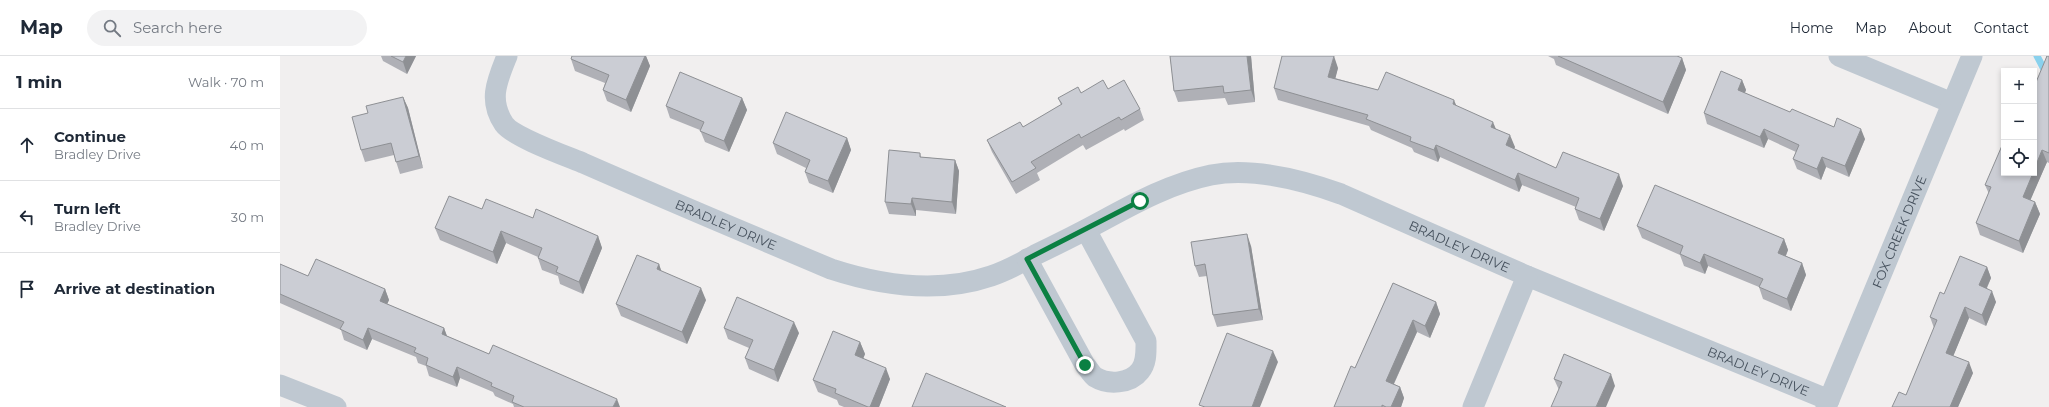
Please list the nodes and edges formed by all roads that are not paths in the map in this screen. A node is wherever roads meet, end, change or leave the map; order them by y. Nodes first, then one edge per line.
1 (507, 56) edge
2 (1839, 56) edge
3 (1972, 56) edge
4 (1952, 103) junction
5 (1086, 230) junction
6 (1027, 259) junction
7 (1527, 276) junction
8 (280, 385) edge
9 (1827, 403) edge
10 (336, 407) edge
11 (1474, 407) edge

1 - 6 street, BRADLEY DRIVE
2 - 4 street
3 - 4 street, FOX CREEK DRIVE
4 - 9 street, FOX CREEK DRIVE
5 - 6 street, BRADLEY DRIVE
5 - 6 street
5 - 7 street, BRADLEY DRIVE
7 - 9 street, BRADLEY DRIVE
7 - 11 street
8 - 10 street

